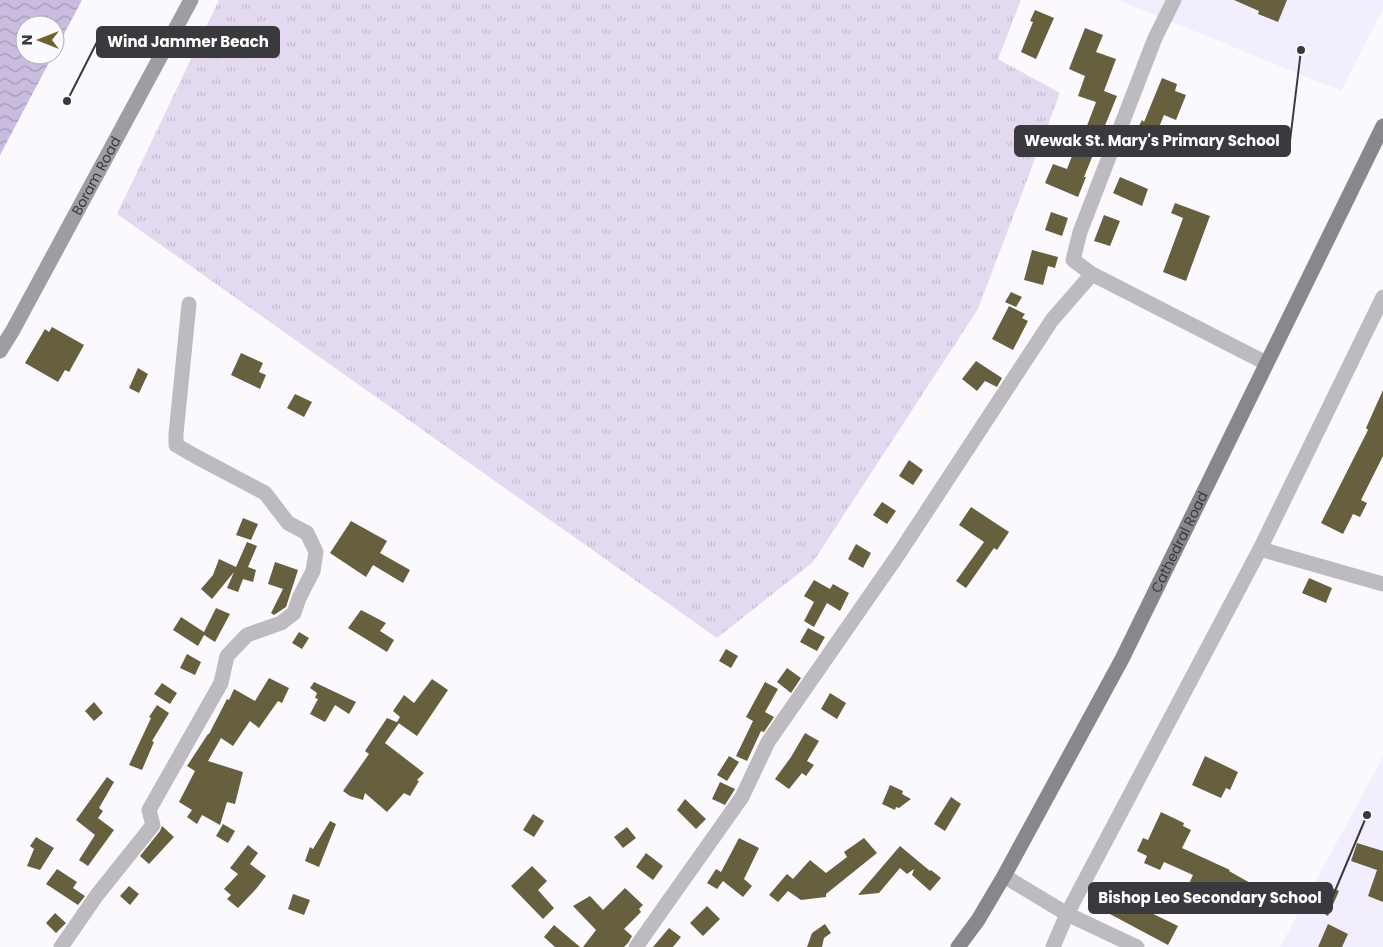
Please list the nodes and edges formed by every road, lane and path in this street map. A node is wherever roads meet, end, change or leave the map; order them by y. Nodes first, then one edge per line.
1 (191, 0) edge
2 (1174, 0) edge
3 (1383, 126) edge
4 (1092, 274) junction
5 (1383, 297) edge
6 (189, 304) dead end
7 (0, 351) edge
8 (1266, 363) junction
9 (1260, 549) junction
10 (1383, 584) edge
11 (1004, 876) junction
12 (1067, 914) junction
13 (61, 947) edge
14 (636, 947) edge
15 (958, 947) edge
16 (1053, 947) edge
17 (1137, 947) edge

1 - 7 street, Boram Road
2 - 4 street
3 - 8 main road, Cathedral Road
4 - 8 street
4 - 14 street
5 - 9 street
6 - 13 street
8 - 11 main road, Cathedral Road
9 - 10 street
9 - 12 street
11 - 12 street
11 - 15 main road, Cathedral Road
12 - 16 street
12 - 17 street

